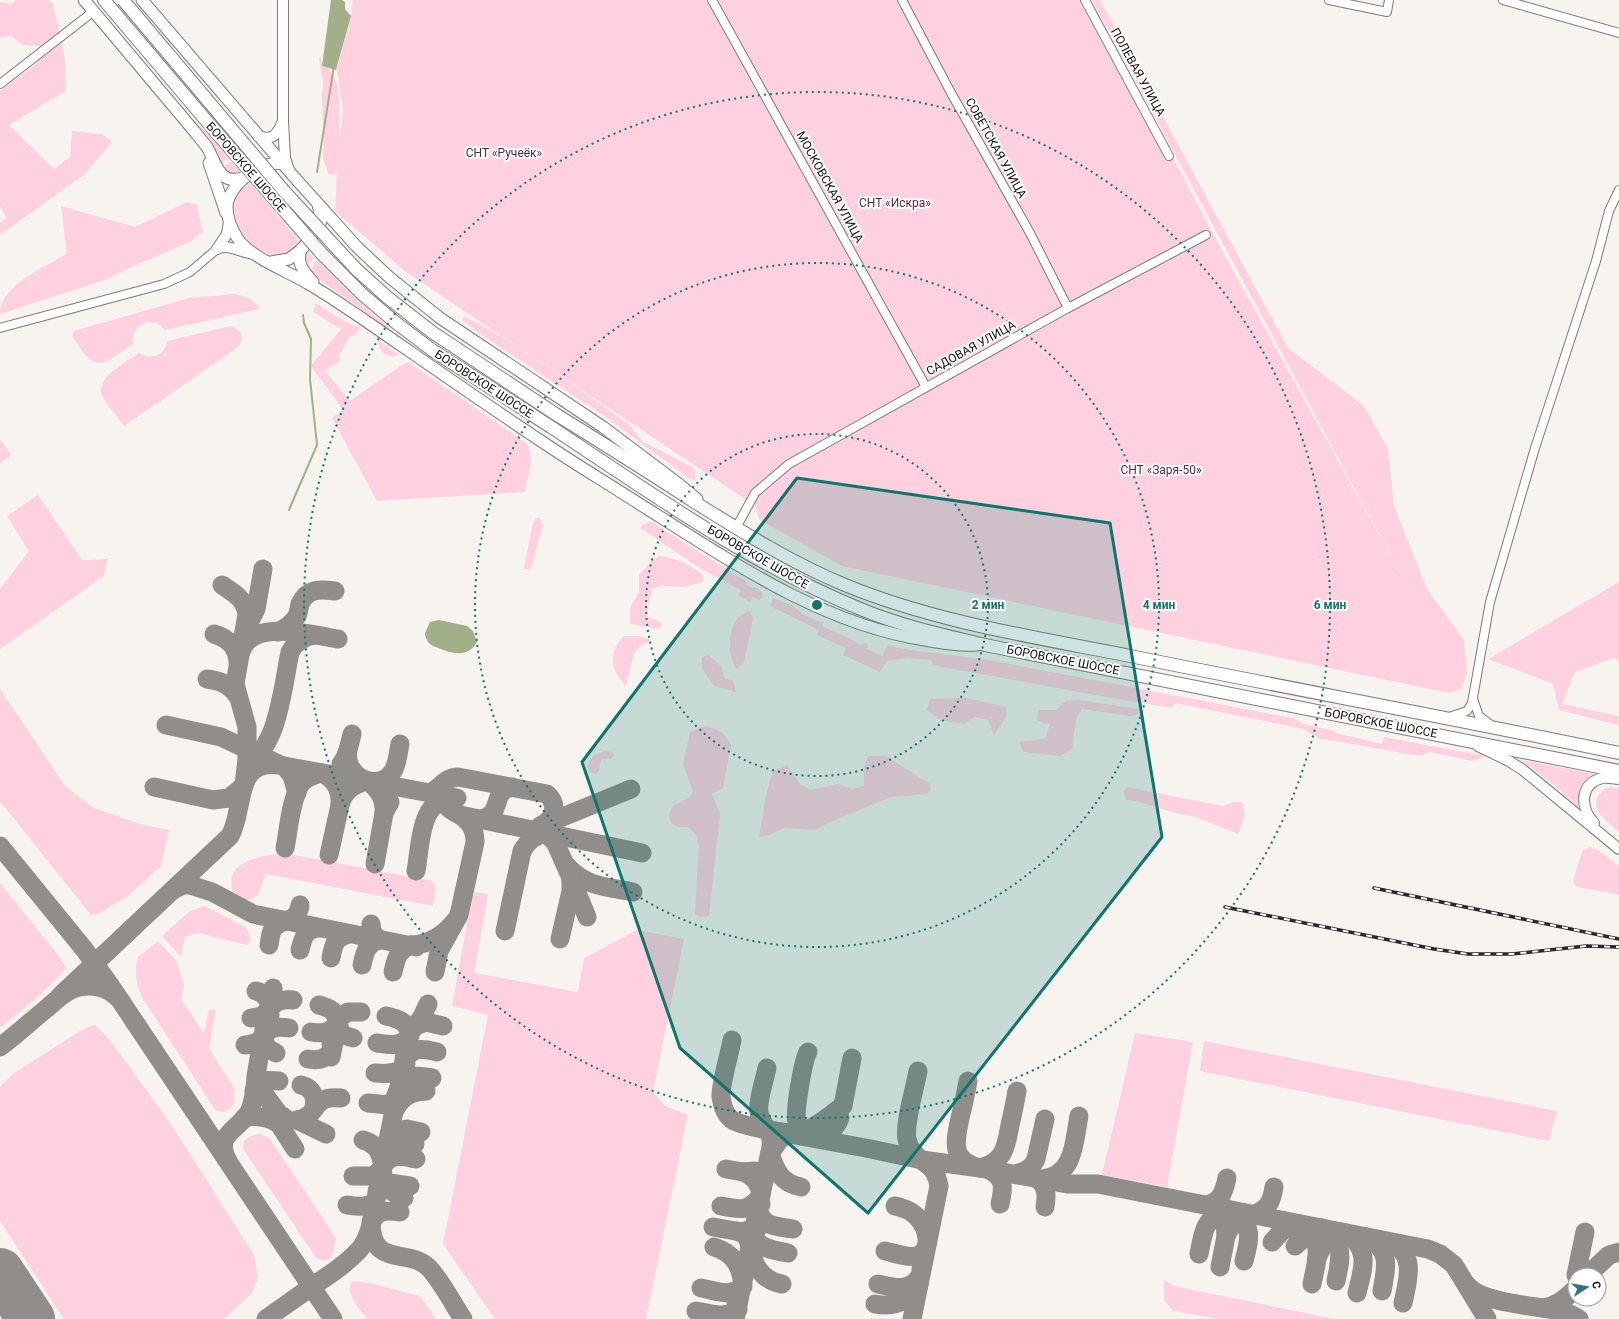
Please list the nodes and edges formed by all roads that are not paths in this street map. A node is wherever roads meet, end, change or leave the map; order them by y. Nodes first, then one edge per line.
1 (84, 0) edge
2 (104, 0) edge
3 (123, 0) edge
4 (142, 0) edge
5 (283, 0) edge
6 (712, 0) edge
7 (902, 0) edge
8 (1085, 0) edge
9 (1328, 0) edge
10 (1389, 0) edge
11 (1503, 0) edge
12 (94, 11) junction
13 (1619, 33) edge
14 (0, 84) edge
15 (282, 121) junction
16 (258, 136) junction
17 (200, 139) junction
18 (275, 155) junction
19 (1170, 156) dead end
20 (283, 164) junction
21 (261, 167) junction
22 (250, 175) junction
23 (295, 178) junction
24 (1619, 190) edge
25 (318, 203) junction
26 (229, 220) junction
27 (1206, 235) dead end
28 (217, 249) junction
29 (301, 249) junction
30 (254, 254) junction
31 (271, 262) junction
32 (320, 290) junction
33 (1068, 308) junction
34 (0, 328) edge
35 (926, 387) junction
36 (707, 510) junction
37 (736, 528) junction
38 (986, 645) junction
39 (1473, 699) junction
40 (1446, 718) junction
41 (1494, 727) junction
42 (1460, 738) junction
43 (1619, 753) edge
44 (1619, 771) edge
45 (1619, 779) edge
46 (1615, 846) edge

1 - 12 main road
2 - 38 main road, БОРОВСКОЕ ШОССЕ, bridge
3 - 36 main road, БОРОВСКОЕ ШОССЕ, bridge
4 - 16 main road
5 - 15 street
6 - 35 street, МОСКОВСКАЯ УЛИЦА
7 - 33 street, СОВЕТСКАЯ УЛИЦА
8 - 19 street, ПОЛЕВАЯ УЛИЦА
9 - 10 street
11 - 13 street
12 - 14 street
12 - 17 main road
15 - 16 street
15 - 18 street
15 - 23 street
16 - 18 main road
17 - 22 main road
17 - 26 main road
18 - 20 main road
18 - 21 street
20 - 21 main road
20 - 23 main road
21 - 22 main road
22 - 26 main road
23 - 25 main road
24 - 39 street
25 - 29 main road
25 - 36 main road
26 - 28 street
26 - 30 main road
27 - 33 street, САДОВАЯ УЛИЦА
28 - 30 street
28 - 34 street
29 - 31 main road
29 - 32 main road
30 - 31 main road
31 - 32 main road
32 - 38 main road
33 - 35 street, САДОВАЯ УЛИЦА
35 - 37 street, САДОВАЯ УЛИЦА
36 - 37 main road, БОРОВСКОЕ ШОССЕ
37 - 40 main road, БОРОВСКОЕ ШОССЕ
38 - 42 main road, БОРОВСКОЕ ШОССЕ
39 - 40 street
39 - 41 street
40 - 41 main road, БОРОВСКОЕ ШОССЕ
41 - 43 main road, БОРОВСКОЕ ШОССЕ
42 - 44 main road, БОРОВСКОЕ ШОССЕ
42 - 46 street
45 - 46 street

